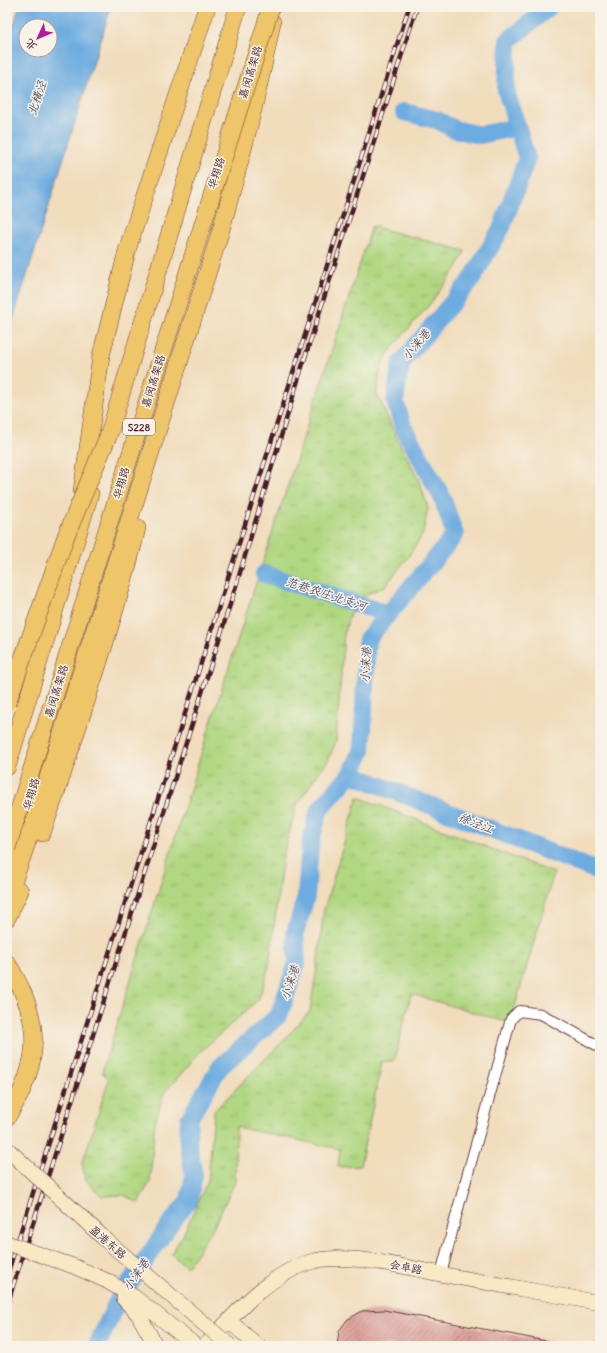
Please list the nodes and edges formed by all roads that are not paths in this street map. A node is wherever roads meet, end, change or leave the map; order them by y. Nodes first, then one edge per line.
1 (208, 7) edge
2 (238, 7) edge
3 (244, 7) edge
4 (267, 7) edge
5 (271, 7) edge
6 (275, 7) edge
7 (109, 434) junction
8 (155, 440) junction
9 (77, 527) junction
10 (7, 703) edge
11 (7, 740) edge
12 (7, 767) edge
13 (7, 848) edge
14 (7, 876) edge
15 (7, 900) edge
16 (7, 918) edge
17 (7, 963) edge
18 (600, 1047) edge
19 (7, 1117) edge
20 (7, 1149) edge
21 (7, 1242) edge
22 (441, 1274) junction
23 (107, 1281) junction
24 (600, 1303) edge
25 (229, 1320) junction
26 (156, 1346) edge
27 (196, 1346) edge
28 (205, 1346) edge
29 (230, 1346) edge
30 (258, 1346) edge

1 - 9 highway
2 - 7 highway, S228, bridge
3 - 9 main road, 华翔路
4 - 14 main road, 华翔路
5 - 13 highway, 嘉闵高架路 / S228, bridge
6 - 8 highway
7 - 10 highway, bridge
7 - 12 highway, S228, bridge
8 - 15 highway
8 - 16 highway
9 - 11 main road, 华翔路
17 - 19 highway
18 - 22 street
20 - 29 main road, 盈港东路, bridge
21 - 23 main road, bridge
22 - 24 main road, 会卓路
22 - 25 main road, 会卓路
23 - 26 main road
23 - 27 main road
25 - 28 main road, 会卓路
25 - 30 main road

